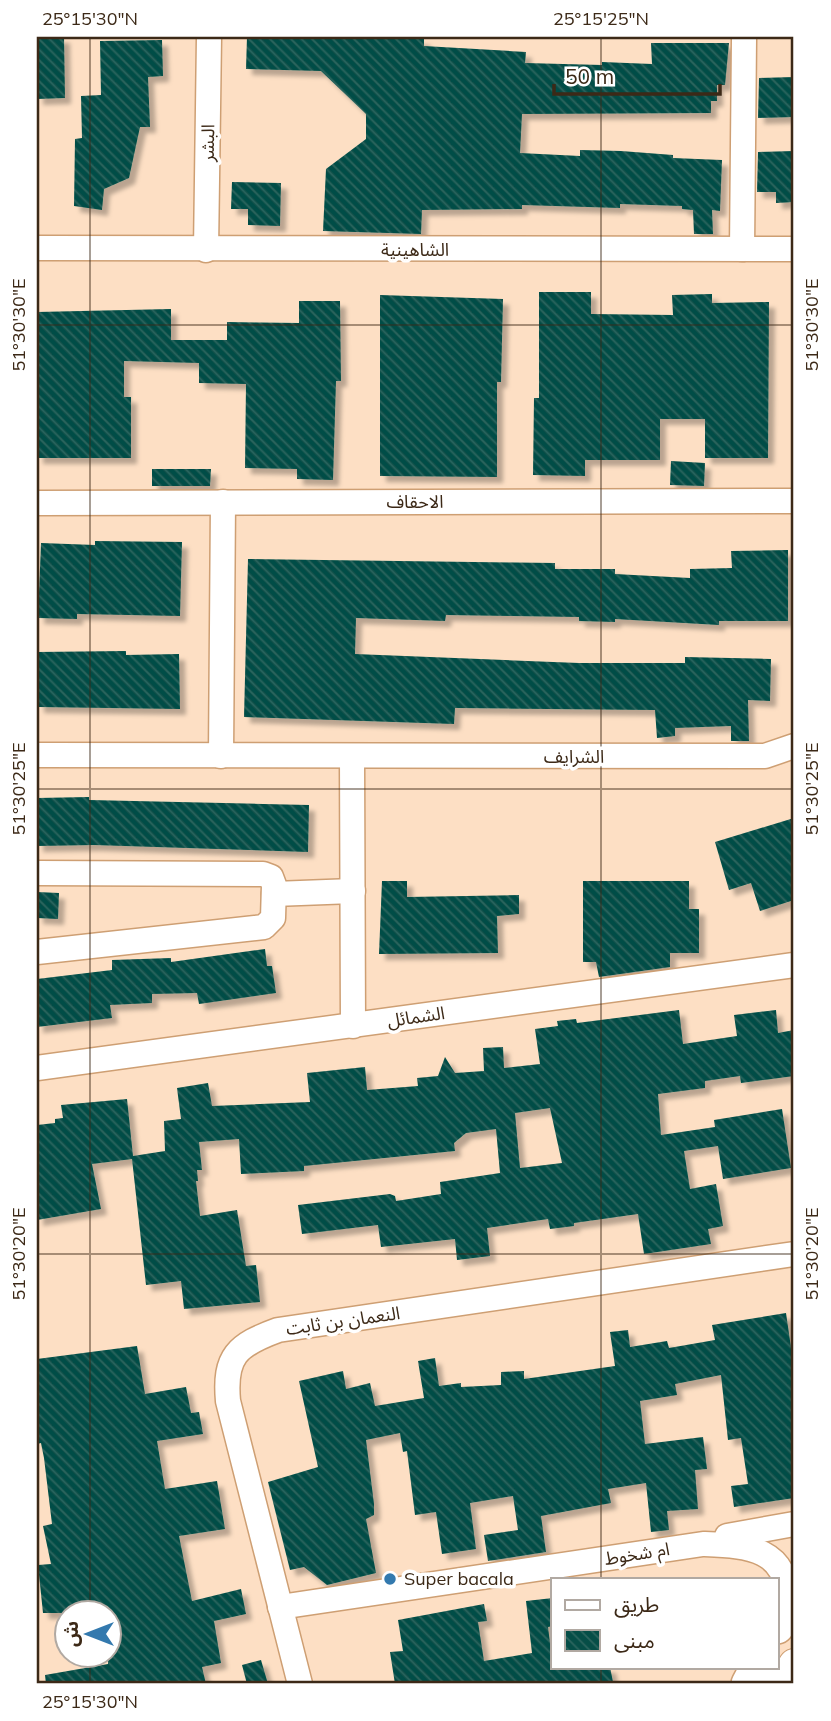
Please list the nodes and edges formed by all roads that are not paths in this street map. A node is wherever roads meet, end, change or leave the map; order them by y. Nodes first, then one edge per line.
1 (209, 37) edge
2 (744, 38) dead end
3 (37, 248) edge
4 (742, 248) junction
5 (794, 249) edge
6 (206, 250) junction
7 (794, 501) edge
8 (223, 502) junction
9 (37, 503) edge
10 (794, 746) edge
11 (37, 755) edge
12 (222, 756) junction
13 (352, 757) junction
14 (37, 873) edge
15 (353, 891) junction
16 (274, 894) junction
17 (37, 952) edge
18 (794, 965) edge
19 (354, 1026) junction
20 (37, 1068) edge
21 (794, 1254) edge
22 (794, 1524) edge
23 (703, 1544) junction
24 (280, 1608) junction
25 (787, 1608) edge
26 (794, 1664) edge
27 (756, 1668) edge
28 (300, 1684) edge
29 (748, 1684) edge
30 (782, 1684) edge

1 - 6 street, البشر
2 - 4 street
3 - 6 street, الشاهينية
4 - 5 street, الشاهينية
4 - 6 street, الشاهينية
7 - 8 street, الاحقاف
8 - 9 street, الاحقاف
8 - 12 street
10 - 13 street, الشرايف
11 - 12 street, الشرايف
12 - 13 street, الشرايف
13 - 15 street
14 - 16 street
15 - 16 street
15 - 19 street
16 - 17 street
18 - 19 street, الشمائل
19 - 20 street, الشمائل
21 - 24 street, النعمان بن ثابت
22 - 23 street, ام شخوط
23 - 24 street, ام شخوط
23 - 25 street, ام شخوط
24 - 28 street, النعمان بن ثابت
26 - 30 street
27 - 29 main road

